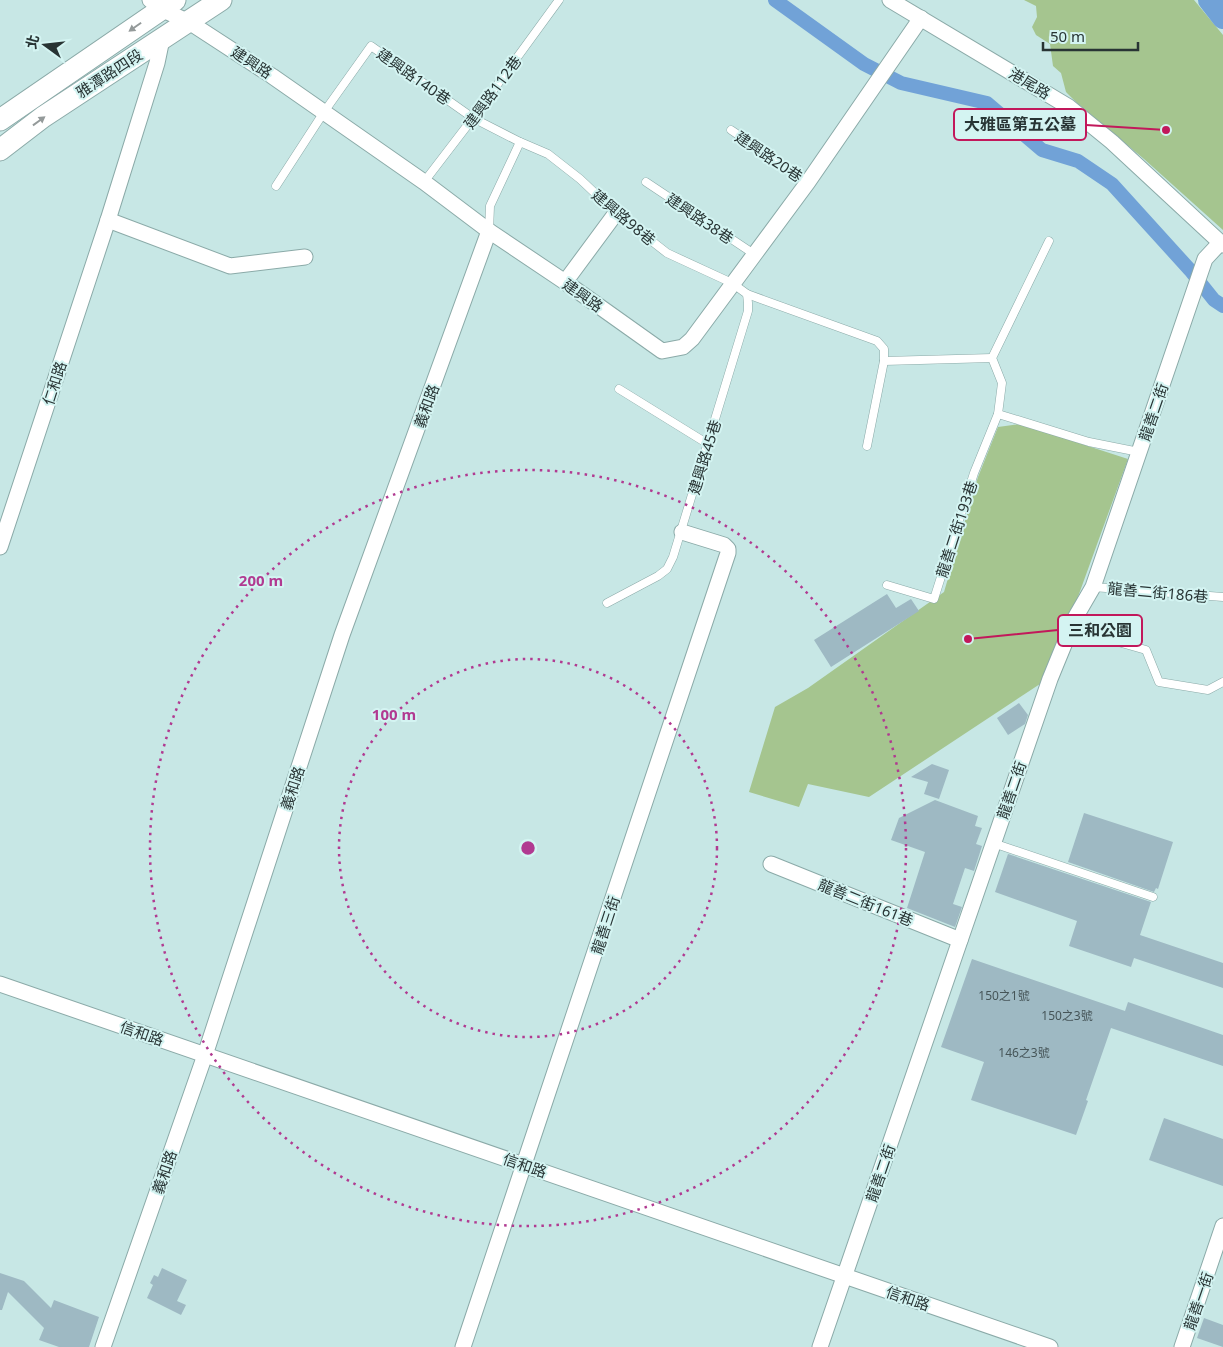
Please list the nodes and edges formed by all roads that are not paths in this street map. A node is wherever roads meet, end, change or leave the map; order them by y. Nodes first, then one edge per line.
1 (221, 0) edge
2 (559, 0) edge
3 (890, 0) edge
4 (162, 3) edge
5 (921, 18) junction
6 (188, 22) junction
7 (162, 39) junction
8 (324, 112) junction
9 (473, 118) junction
10 (0, 120) edge
11 (731, 130) dead end
12 (520, 142) junction
13 (0, 150) edge
14 (424, 182) junction
15 (646, 182) dead end
16 (808, 182) junction
17 (276, 186) dead end
18 (616, 213) junction
19 (108, 220) junction
20 (489, 231) junction
21 (1050, 241) dead end
22 (1222, 244) edge
23 (754, 254) junction
24 (305, 257) dead end
25 (565, 282) junction
26 (732, 283) junction
27 (747, 294) junction
28 (992, 358) junction
29 (884, 361) junction
30 (619, 390) dead end
31 (998, 414) junction
32 (708, 444) junction
33 (867, 446) dead end
34 (1139, 452) junction
35 (682, 532) junction
36 (0, 546) edge
37 (887, 585) dead end
38 (1093, 587) junction
39 (1223, 597) edge
40 (607, 603) dead end
41 (1075, 618) junction
42 (1223, 682) edge
43 (993, 843) junction
44 (772, 864) dead end
45 (1153, 898) dead end
46 (960, 940) junction
47 (0, 984) edge
48 (205, 1055) junction
49 (525, 1165) junction
50 (1223, 1226) edge
51 (844, 1276) junction
52 (104, 1347) edge
53 (463, 1347) edge
54 (820, 1347) edge
55 (1050, 1347) edge
56 (1182, 1347) edge

1 - 6 street, 雅潭路四段
2 - 9 lane, 建興路112巷
3 - 5 street, 港尾路
4 - 6 street, 建興路
4 -> 10 street, 雅潭路四段
5 - 16 street, 建興路
5 - 22 street, 港尾路
6 - 7 street, 雅潭路四段
6 - 8 street, 建興路
13 -> 7 street, 雅潭路四段
7 - 19 street, 仁和路
8 - 9 lane, 建興路140巷
8 - 14 street, 建興路
8 - 17 lane
9 - 12 lane, 建興路98巷
9 - 14 lane, 建興路112巷
11 - 16 lane, 建興路20巷
12 - 18 lane, 建興路98巷
12 - 20 lane
14 - 20 street, 建興路
15 - 23 lane, 建興路38巷
16 - 23 street, 建興路
18 - 25 street
18 - 26 lane, 建興路98巷
19 - 24 street
19 - 36 street, 仁和路
20 - 25 street, 建興路
20 - 48 street, 義和路
21 - 28 lane
22 - 34 street, 龍善二街
23 - 26 street, 建興路
25 - 26 street, 建興路
26 - 27 lane
27 - 29 lane
27 - 32 lane, 建興路45巷
28 - 29 lane
28 - 31 lane, 龍善二街193巷
29 - 33 lane
30 - 32 lane
31 - 34 lane
31 - 37 lane, 龍善二街193巷
32 - 35 lane, 建興路45巷
34 - 38 street, 龍善二街
35 - 40 lane, 建興路45巷
35 - 49 street, 龍善三街
38 - 39 lane, 龍善二街186巷
38 - 41 street, 龍善二街
41 - 42 lane
41 - 43 street, 龍善二街
43 - 45 lane
43 - 46 street, 龍善二街
44 - 46 street, 龍善二街161巷
46 - 51 street, 龍善二街
47 - 48 street, 信和路
48 - 49 street, 信和路
48 - 52 street, 義和路
49 - 51 street, 信和路
49 - 53 street, 龍善三街
50 - 56 street, 龍善一街
51 - 54 street, 龍善二街
51 - 55 street, 信和路

